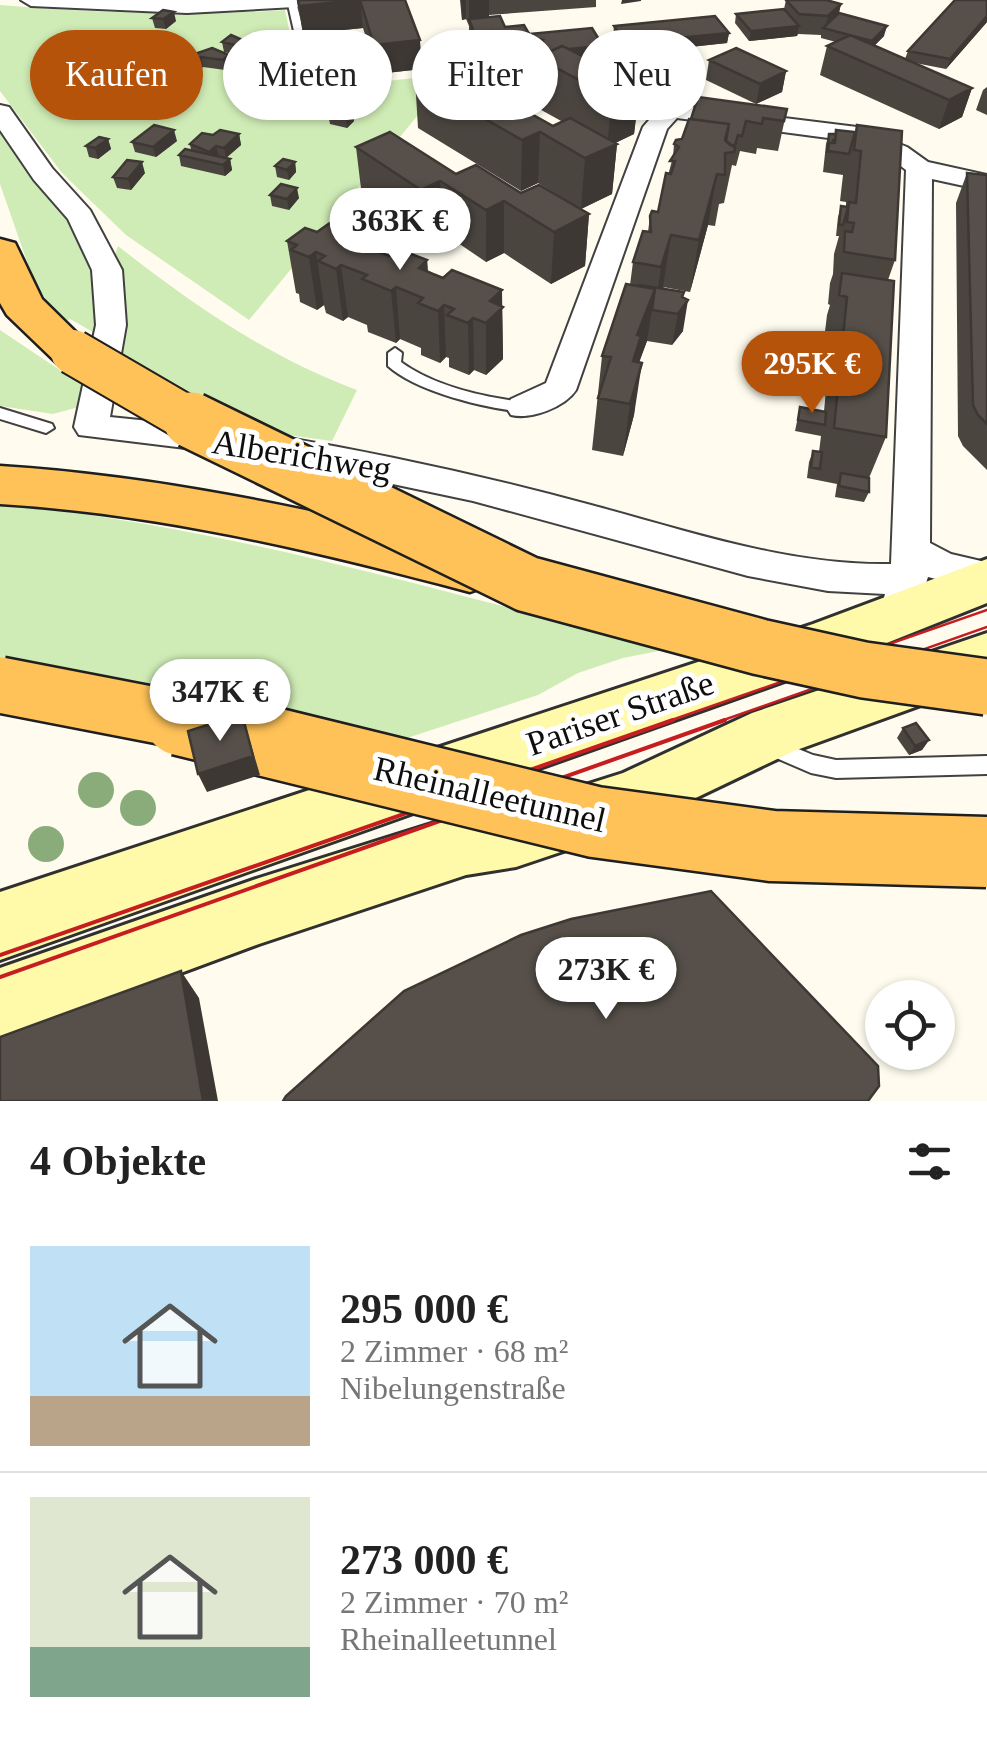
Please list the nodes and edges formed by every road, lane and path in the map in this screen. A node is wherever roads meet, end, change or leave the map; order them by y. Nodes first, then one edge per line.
1 (32, 0) edge
2 (302, 1) edge
3 (257, 2) edge
4 (152, 3) edge
5 (300, 30) edge
6 (0, 112) edge
7 (919, 168) junction
8 (987, 183) edge
9 (0, 252) edge
10 (395, 354) dead end
11 (523, 407) joint
12 (0, 413) edge
13 (46, 428) dead end
14 (24, 487) edge
15 (981, 573) edge
16 (893, 581) junction
17 (526, 584) junction
18 (987, 657) edge
19 (0, 686) edge
20 (987, 686) edge
21 (642, 705) junction
22 (746, 743) junction
23 (987, 765) edge
24 (660, 767) junction
25 (466, 844) junction
26 (987, 852) edge
27 (0, 926) edge
28 (0, 1004) edge

1 - 4 street
2 - 3 street
2 - 5 lane
3 - 4 street
6 - 16 street, Alberichweg
7 - 8 street
7 - 11 street
7 - 16 street
9 - 17 highway, bridge
10 - 11 lane
12 - 13 lane
14 - 17 highway, bridge
15 - 16 main road, Pariser Straße
16 - 21 main road, Pariser Straße
16 - 24 main road, Pariser Straße
17 - 20 highway, bridge
18 - 22 main road, Pariser Straße
19 - 26 highway, Rheinalleetunnel, bridge
21 - 24 main road
21 - 27 main road, Pariser Straße
22 - 23 lane
22 - 25 main road, Pariser Straße
24 - 25 main road, Pariser Straße
25 - 28 main road, Pariser Straße

